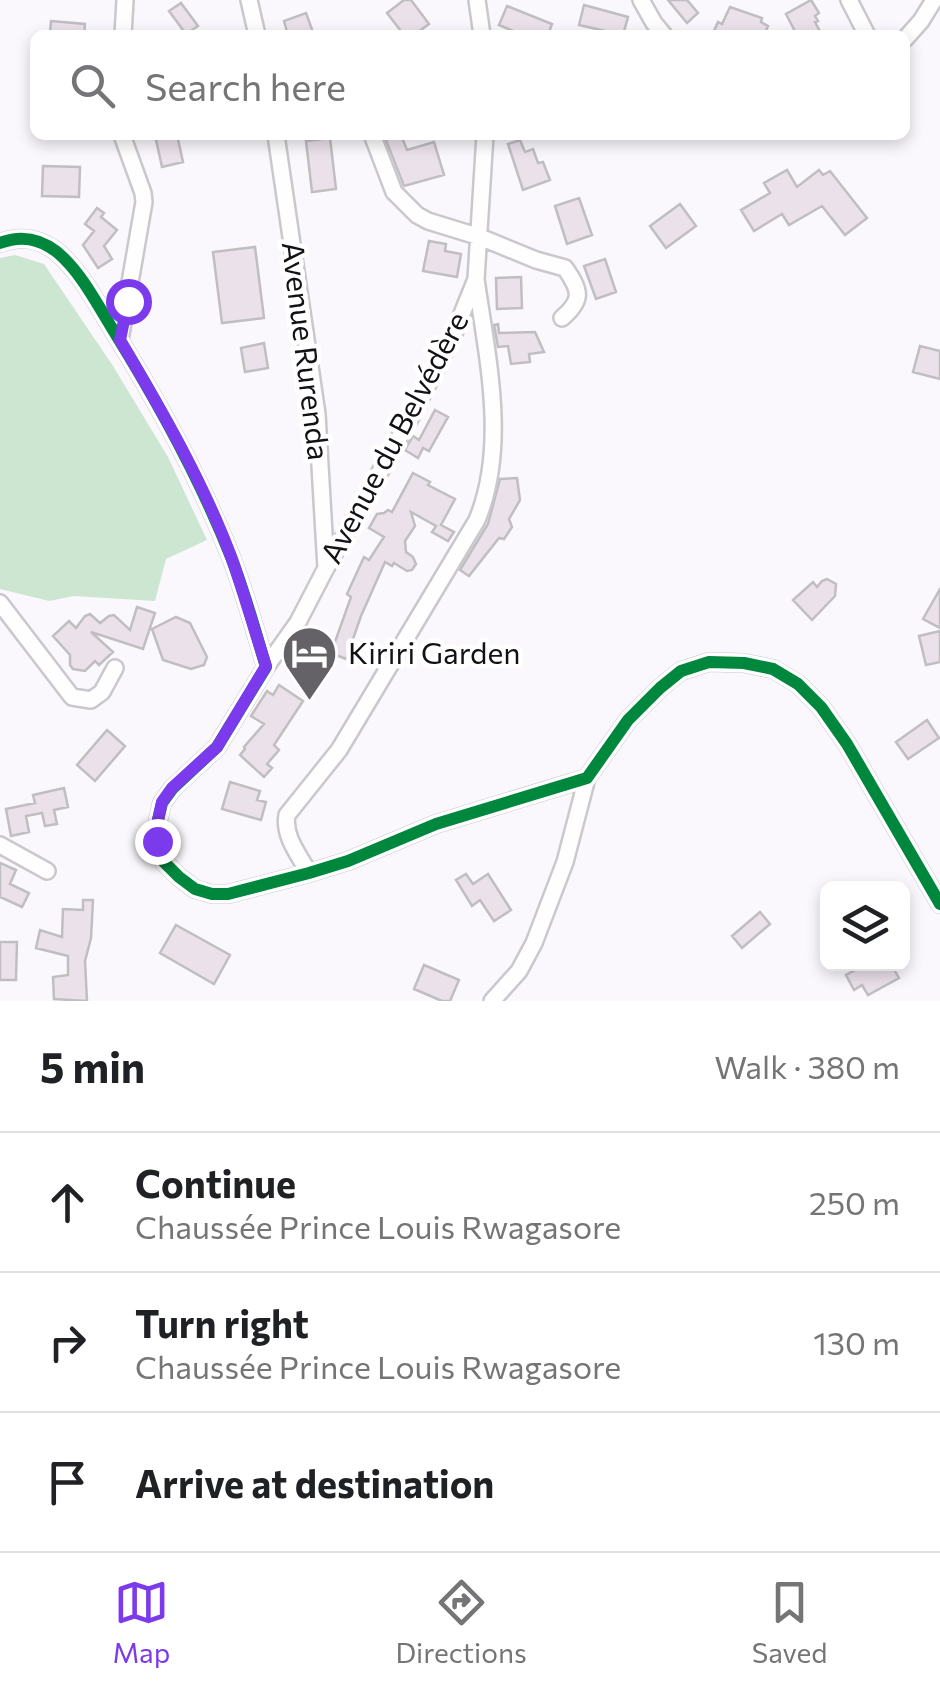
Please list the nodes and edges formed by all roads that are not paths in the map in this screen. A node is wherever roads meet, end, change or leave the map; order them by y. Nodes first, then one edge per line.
1 (124, 0) edge
2 (248, 0) edge
3 (477, 0) edge
4 (641, 0) edge
5 (849, 0) edge
6 (934, 0) edge
7 (123, 30) edge
8 (256, 30) edge
9 (481, 30) edge
10 (659, 30) edge
11 (865, 30) edge
12 (910, 34) edge
13 (124, 140) edge
14 (277, 140) edge
15 (374, 140) edge
16 (485, 140) edge
17 (480, 237) junction
18 (0, 243) edge
19 (476, 280) junction
20 (562, 318) dead end
21 (120, 340) junction
22 (326, 568) junction
23 (0, 603) edge
24 (266, 666) junction
25 (116, 668) dead end
26 (587, 778) junction
27 (0, 846) edge
28 (47, 871) dead end
29 (309, 873) junction
30 (940, 904) edge
31 (492, 1001) edge

1 - 7 street
2 - 8 street
3 - 9 street
4 - 10 street
5 - 11 street
6 - 12 street
13 - 21 street
14 - 22 street, Avenue Rurenda
15 - 17 street
16 - 17 street, Avenue du Belvédère
17 - 19 street, Avenue du Belvédère
17 - 20 street
18 - 21 street
19 - 22 street, Avenue du Belvédère
19 - 29 street
21 - 24 street
22 - 24 street, Avenue du Belvédère
23 - 25 street
24 - 29 street, Avenue du Belvédère
26 - 29 street, Avenue du Belvédère
26 - 30 street
26 - 31 street
27 - 28 street

